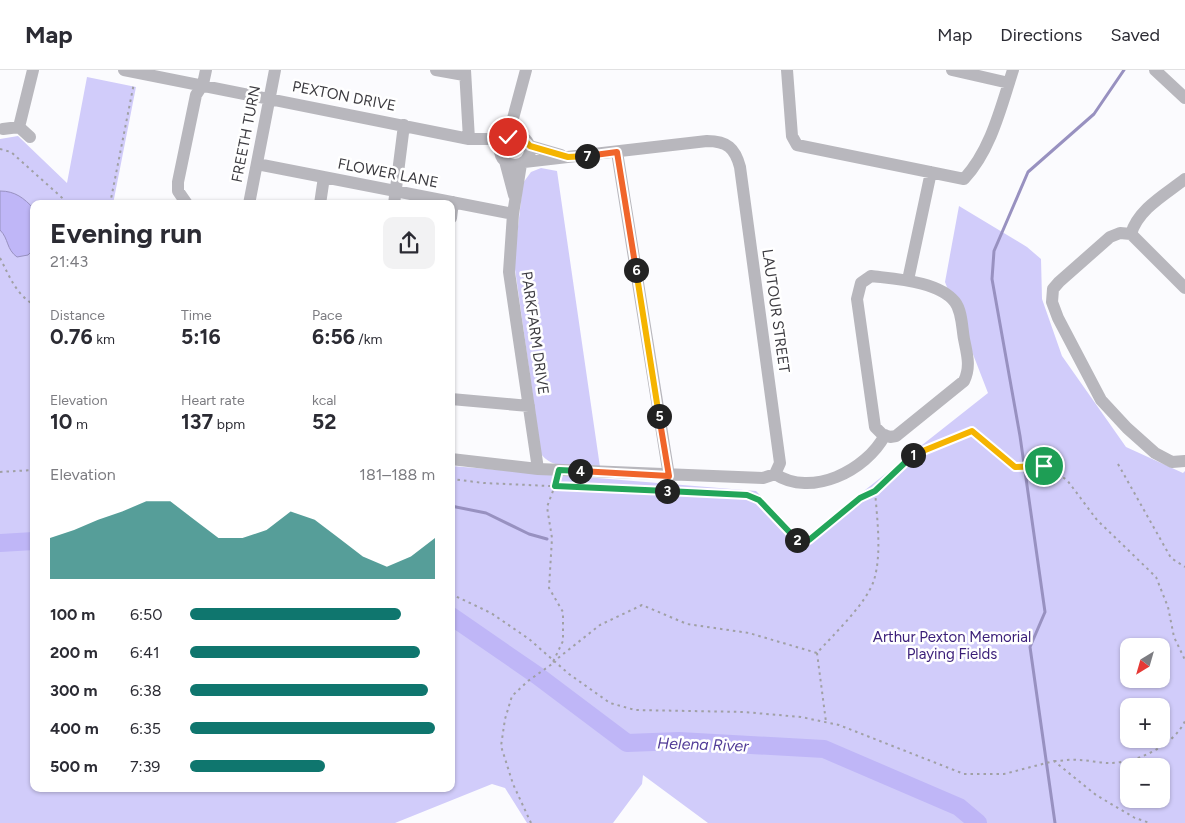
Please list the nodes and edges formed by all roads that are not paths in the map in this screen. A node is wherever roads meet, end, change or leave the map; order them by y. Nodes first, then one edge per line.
1 (33, 70) edge
2 (206, 70) edge
3 (275, 70) edge
4 (436, 70) edge
5 (526, 70) edge
6 (787, 70) edge
7 (952, 70) edge
8 (1013, 70) edge
9 (1155, 70) edge
10 (130, 71) edge
11 (464, 73) edge
12 (1009, 83) junction
13 (203, 84) junction
14 (270, 98) junction
15 (1185, 98) edge
16 (517, 106) junction
17 (404, 125) junction
18 (19, 126) junction
19 (3, 129) dead end
20 (30, 136) dead end
21 (506, 138) junction
22 (470, 139) junction
23 (527, 142) junction
24 (617, 152) junction
25 (568, 157) junction
26 (503, 158) junction
27 (523, 163) junction
28 (257, 164) junction
29 (931, 172) junction
30 (324, 177) junction
31 (1185, 179) edge
32 (394, 197) edge
33 (184, 200) edge
34 (249, 200) edge
35 (321, 200) edge
36 (429, 200) edge
37 (516, 200) junction
38 (455, 202) edge
39 (513, 214) junction
40 (1131, 234) junction
41 (908, 280) junction
42 (1185, 288) edge
43 (455, 399) edge
44 (528, 406) junction
45 (885, 435) junction
46 (455, 459) edge
47 (1185, 461) edge
48 (538, 469) junction
49 (775, 474) junction
50 (669, 476) junction

1 - 18 street
2 - 13 street
3 - 14 street, FREETH TURN
4 - 11 street
5 - 16 street, PARKFARM DRIVE
6 - 29 street
7 - 12 street
8 - 12 street
9 - 15 street
10 - 13 street, PEXTON DRIVE
11 - 22 street
12 - 29 street
13 - 14 street, PEXTON DRIVE
13 - 33 street
14 - 17 street, PEXTON DRIVE
14 - 28 street, FREETH TURN
16 - 21 street, PARKFARM DRIVE
16 - 23 street, PARKFARM DRIVE
17 - 22 street, PEXTON DRIVE
17 - 32 street
18 - 19 street
18 - 20 street
21 - 22 street, PEXTON DRIVE
21 - 23 street
21 - 26 street, PARKFARM DRIVE
22 - 26 street, PEXTON DRIVE
23 - 25 street
23 - 27 street, PARKFARM DRIVE
24 - 25 street
24 - 49 street, LAUTOUR STREET
24 - 50 street
25 - 27 street
26 - 27 street
26 - 37 street, PARKFARM DRIVE
27 - 37 street, PARKFARM DRIVE
28 - 30 street, FLOWER LANE
28 - 34 street, FREETH TURN
29 - 41 street
30 - 32 street, FLOWER LANE
30 - 35 street
31 - 40 street
32 - 36 street, FLOWER LANE
37 - 39 street, PARKFARM DRIVE
38 - 39 street, FLOWER LANE
39 - 44 street, PARKFARM DRIVE
40 - 42 street
40 - 47 street
41 - 45 street
41 - 45 street
43 - 44 street
44 - 48 street, PARKFARM DRIVE
45 - 49 street
46 - 48 street
48 - 50 street
49 - 50 street

